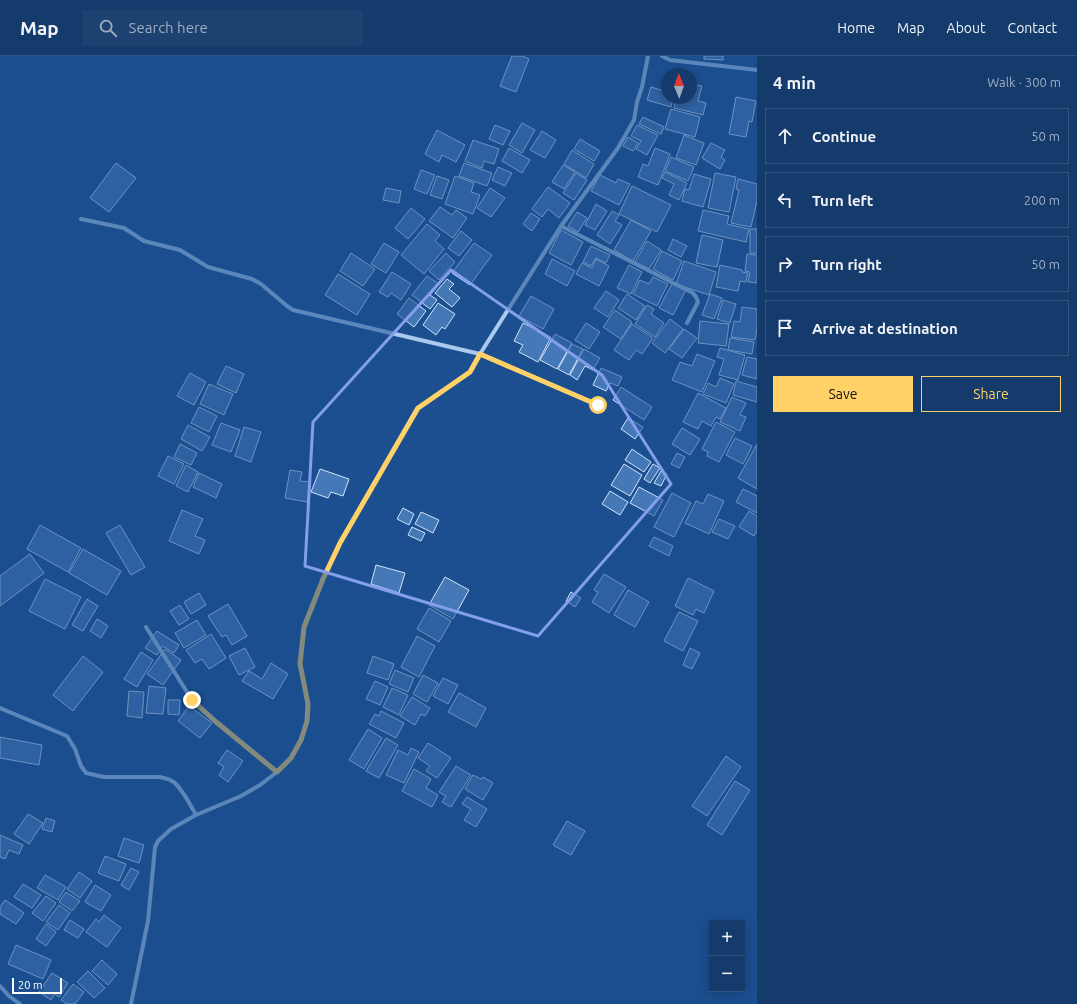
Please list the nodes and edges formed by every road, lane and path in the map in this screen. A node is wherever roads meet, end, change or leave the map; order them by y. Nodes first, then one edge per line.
1 (648, 56) edge
2 (662, 56) edge
3 (757, 70) edge
4 (81, 219) dead end
5 (561, 226) junction
6 (687, 323) dead end
7 (480, 354) junction
8 (598, 405) dead end
9 (146, 627) dead end
10 (0, 708) edge
11 (277, 772) junction
12 (196, 815) junction
13 (0, 986) edge
14 (20, 1004) edge
15 (131, 1004) edge

1 - 5 street
2 - 3 street
4 - 7 street
5 - 6 street
5 - 7 street
7 - 8 street
7 - 11 street
9 - 11 street
10 - 12 street
11 - 12 street
12 - 15 street
13 - 14 street

